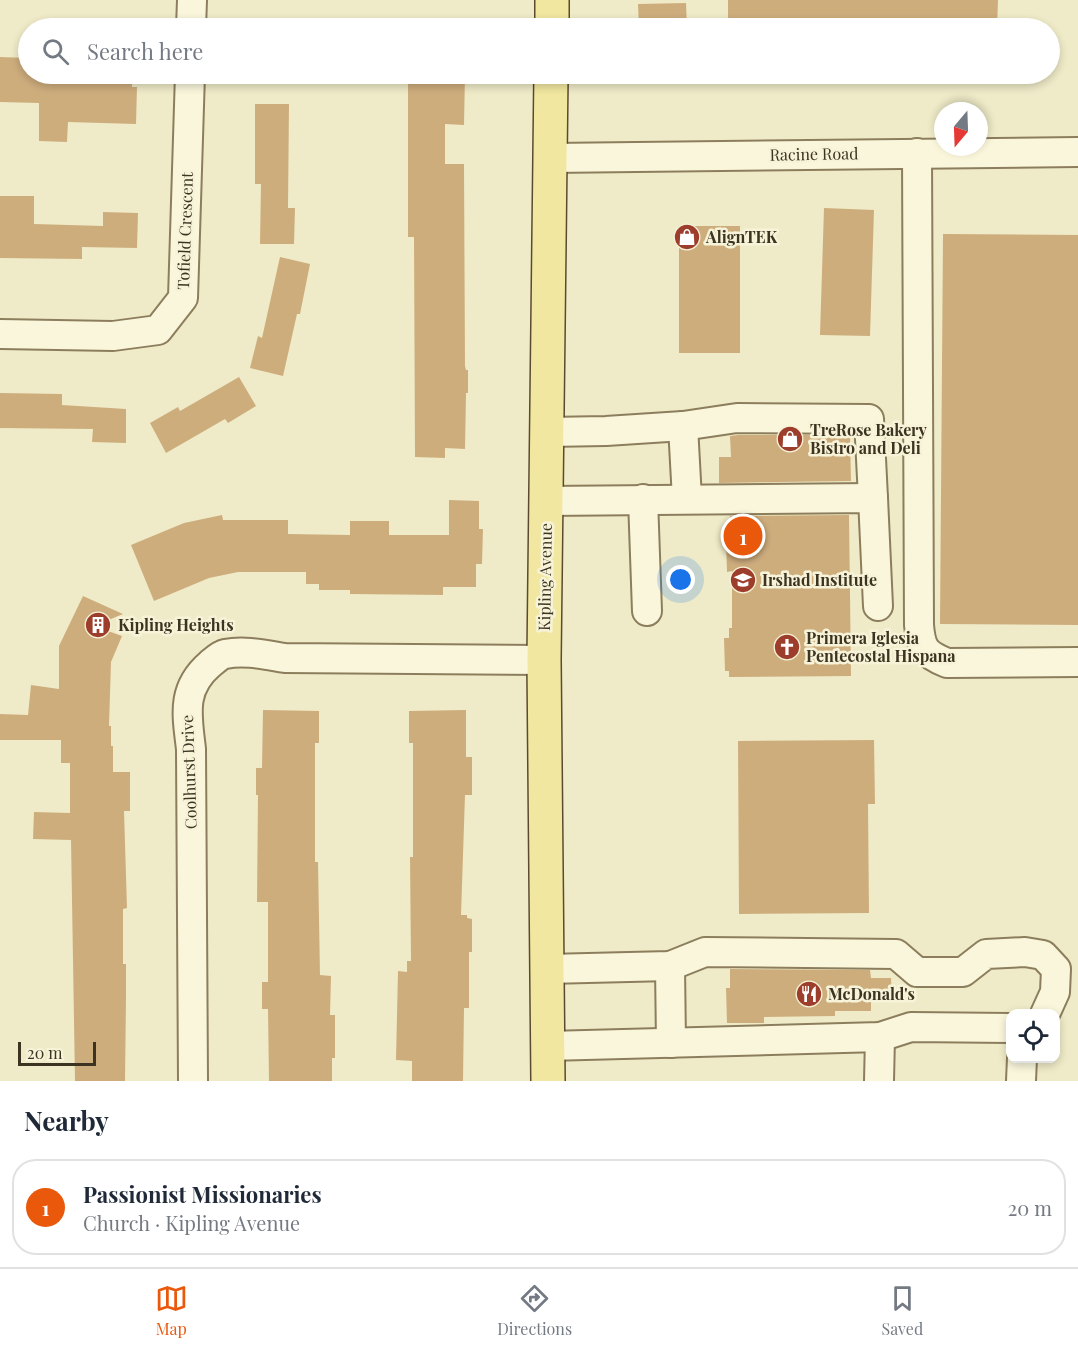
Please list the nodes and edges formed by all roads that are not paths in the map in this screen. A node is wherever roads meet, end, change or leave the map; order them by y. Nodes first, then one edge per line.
1 (192, 0) edge
2 (552, 0) edge
3 (191, 18) edge
4 (552, 18) edge
5 (190, 84) edge
6 (551, 84) edge
7 (1078, 152) edge
8 (917, 153) junction
9 (551, 158) junction
10 (0, 334) edge
11 (683, 426) junction
12 (547, 432) junction
13 (873, 498) junction
14 (643, 499) junction
15 (687, 499) junction
16 (546, 501) junction
17 (878, 606) dead end
18 (647, 611) dead end
19 (544, 660) junction
20 (1078, 662) edge
21 (670, 966) junction
22 (547, 969) junction
23 (1047, 1009) edge
24 (1006, 1028) edge
25 (880, 1037) junction
26 (671, 1042) junction
27 (548, 1046) junction
28 (1022, 1063) edge
29 (193, 1081) edge
30 (548, 1081) edge
31 (879, 1081) edge
32 (1021, 1081) edge

1 - 3 street
2 - 4 main road
5 - 10 street, Tofield Crescent
6 - 9 main road, Kipling Avenue
7 - 8 street, Racine Road
8 - 9 street, Racine Road
8 - 20 street
9 - 12 main road, Kipling Avenue
11 - 12 street
11 - 13 street
11 - 15 street
12 - 16 main road, Kipling Avenue
13 - 15 street
13 - 17 street
14 - 15 street
14 - 16 street
14 - 18 street
16 - 19 main road, Kipling Avenue
19 - 22 main road, Kipling Avenue
19 - 29 street, Coolhurst Drive
21 - 22 street
21 - 23 street
21 - 26 street
22 - 27 main road, Kipling Avenue
24 - 25 street
25 - 26 street
25 - 31 street
26 - 27 street
27 - 30 main road, Kipling Avenue
28 - 32 street

